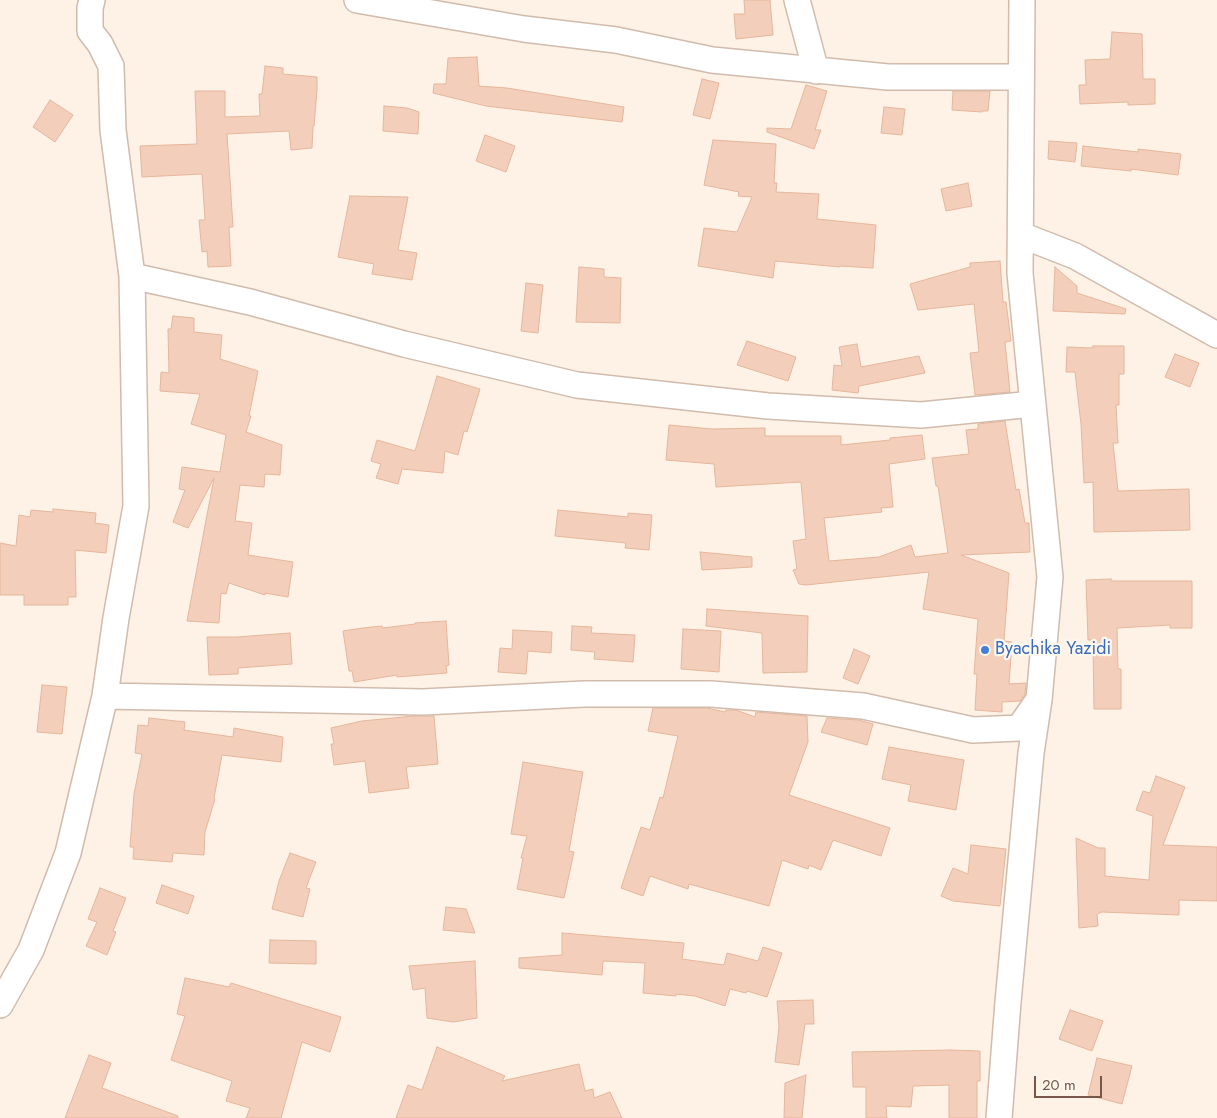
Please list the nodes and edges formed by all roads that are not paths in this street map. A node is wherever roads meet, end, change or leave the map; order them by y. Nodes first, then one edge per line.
1 (92, 0) edge
2 (356, 0) edge
3 (797, 0) edge
4 (1022, 0) edge
5 (816, 71) junction
6 (1021, 77) junction
7 (1021, 235) junction
8 (132, 276) junction
9 (1217, 336) edge
10 (1033, 404) junction
11 (105, 696) junction
12 (1039, 700) junction
13 (0, 1006) edge
14 (999, 1118) edge

1 - 8 street
2 - 5 street
3 - 5 street
4 - 6 street
5 - 6 street
6 - 7 street
7 - 9 street
7 - 10 street
8 - 10 street
8 - 11 street
10 - 12 street
11 - 12 street
11 - 13 street
12 - 14 street

